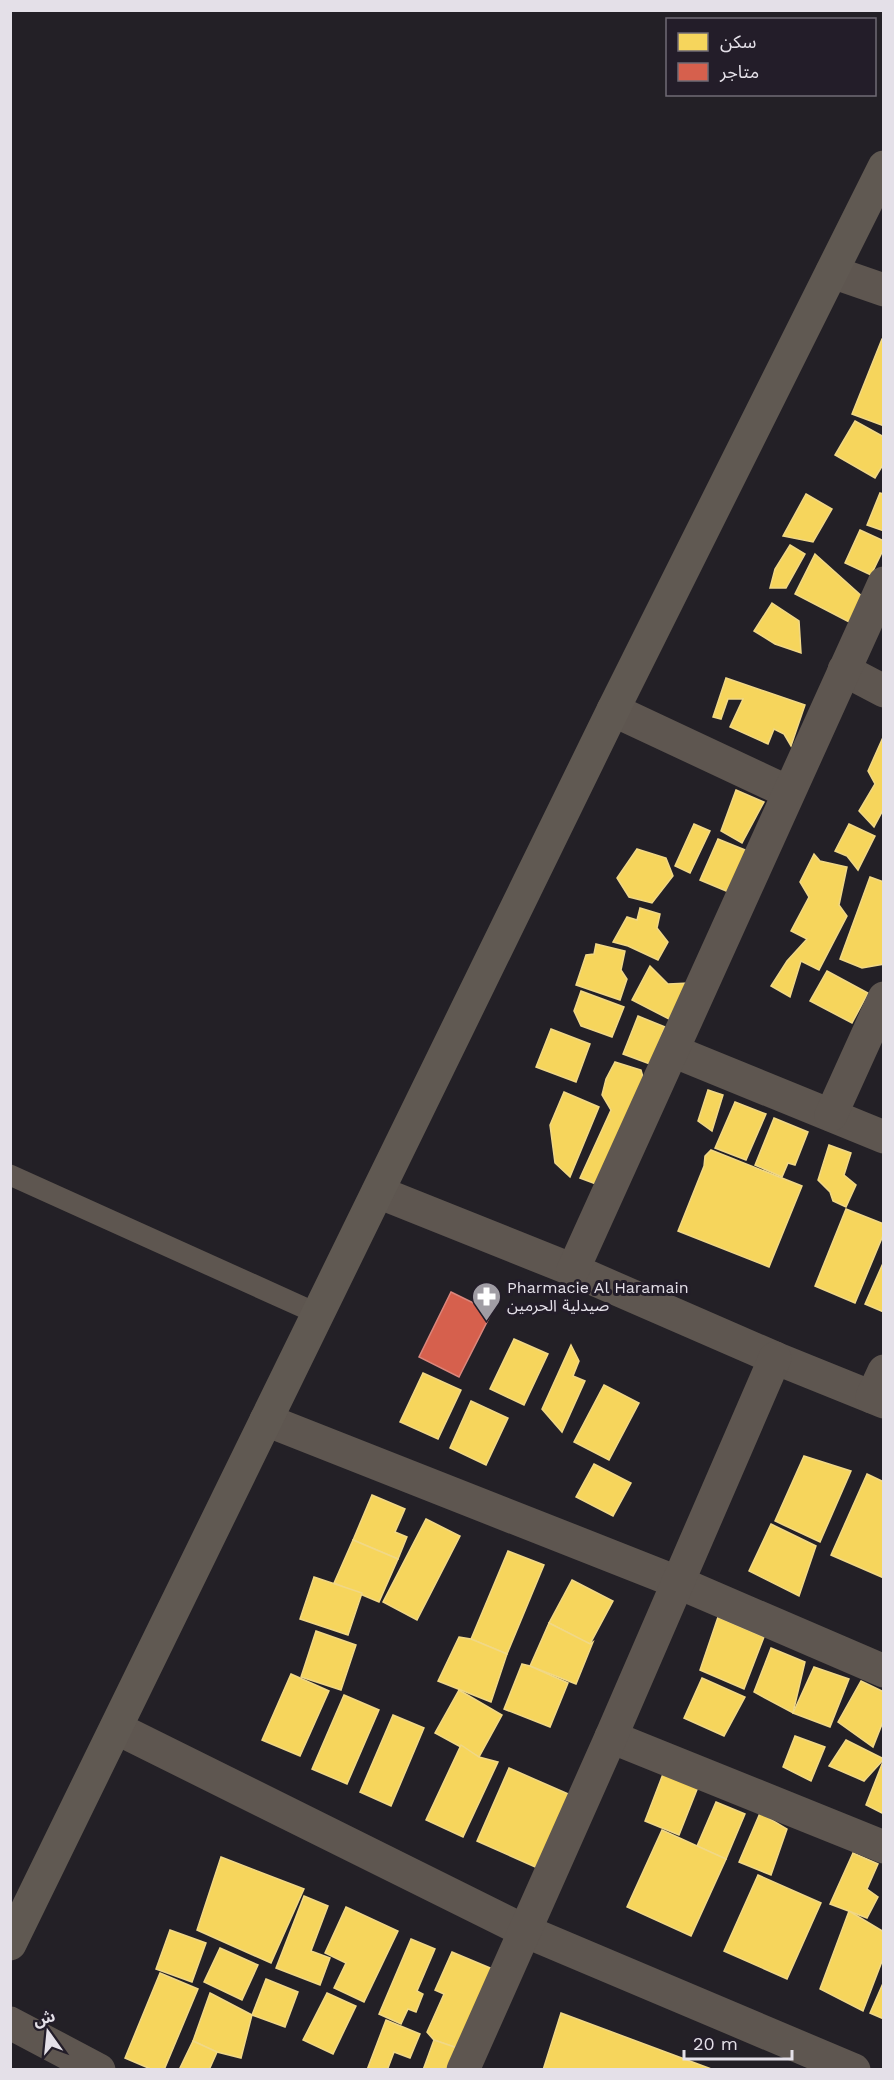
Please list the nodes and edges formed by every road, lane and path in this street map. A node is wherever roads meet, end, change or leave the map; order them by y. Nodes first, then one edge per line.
1 (884, 167) edge
2 (874, 192) edge
3 (832, 272) junction
4 (884, 290) edge
5 (884, 583) edge
6 (844, 670) junction
7 (884, 691) edge
8 (613, 710) junction
9 (788, 792) junction
10 (884, 998) edge
11 (673, 1052) junction
12 (831, 1115) junction
13 (884, 1137) edge
14 (10, 1175) edge
15 (378, 1192) junction
16 (573, 1270) junction
17 (318, 1314) junction
18 (775, 1358) junction
19 (880, 1390) edge
20 (266, 1420) junction
21 (676, 1582) junction
22 (884, 1671) edge
23 (116, 1728) junction
24 (611, 1737) junction
25 (884, 1847) edge
26 (525, 1931) junction
27 (10, 1944) edge
28 (10, 2023) edge
29 (99, 2070) edge
30 (463, 2070) edge
31 (854, 2070) edge

1 - 2 main road
2 - 3 main road
3 - 4 street
3 - 8 main road
5 - 6 street
6 - 7 street
6 - 9 street
8 - 9 street
8 - 15 main road
9 - 11 street
10 - 12 street
11 - 12 street
11 - 16 street
12 - 13 street
14 - 17 lane
15 - 16 street
15 - 17 main road
16 - 18 street
17 - 20 main road
18 - 19 street
18 - 21 street
20 - 21 street
20 - 23 main road
21 - 22 street
21 - 24 street
23 - 26 street
23 - 27 main road
24 - 25 street
24 - 26 street
26 - 30 street
26 - 31 street
28 - 29 street

